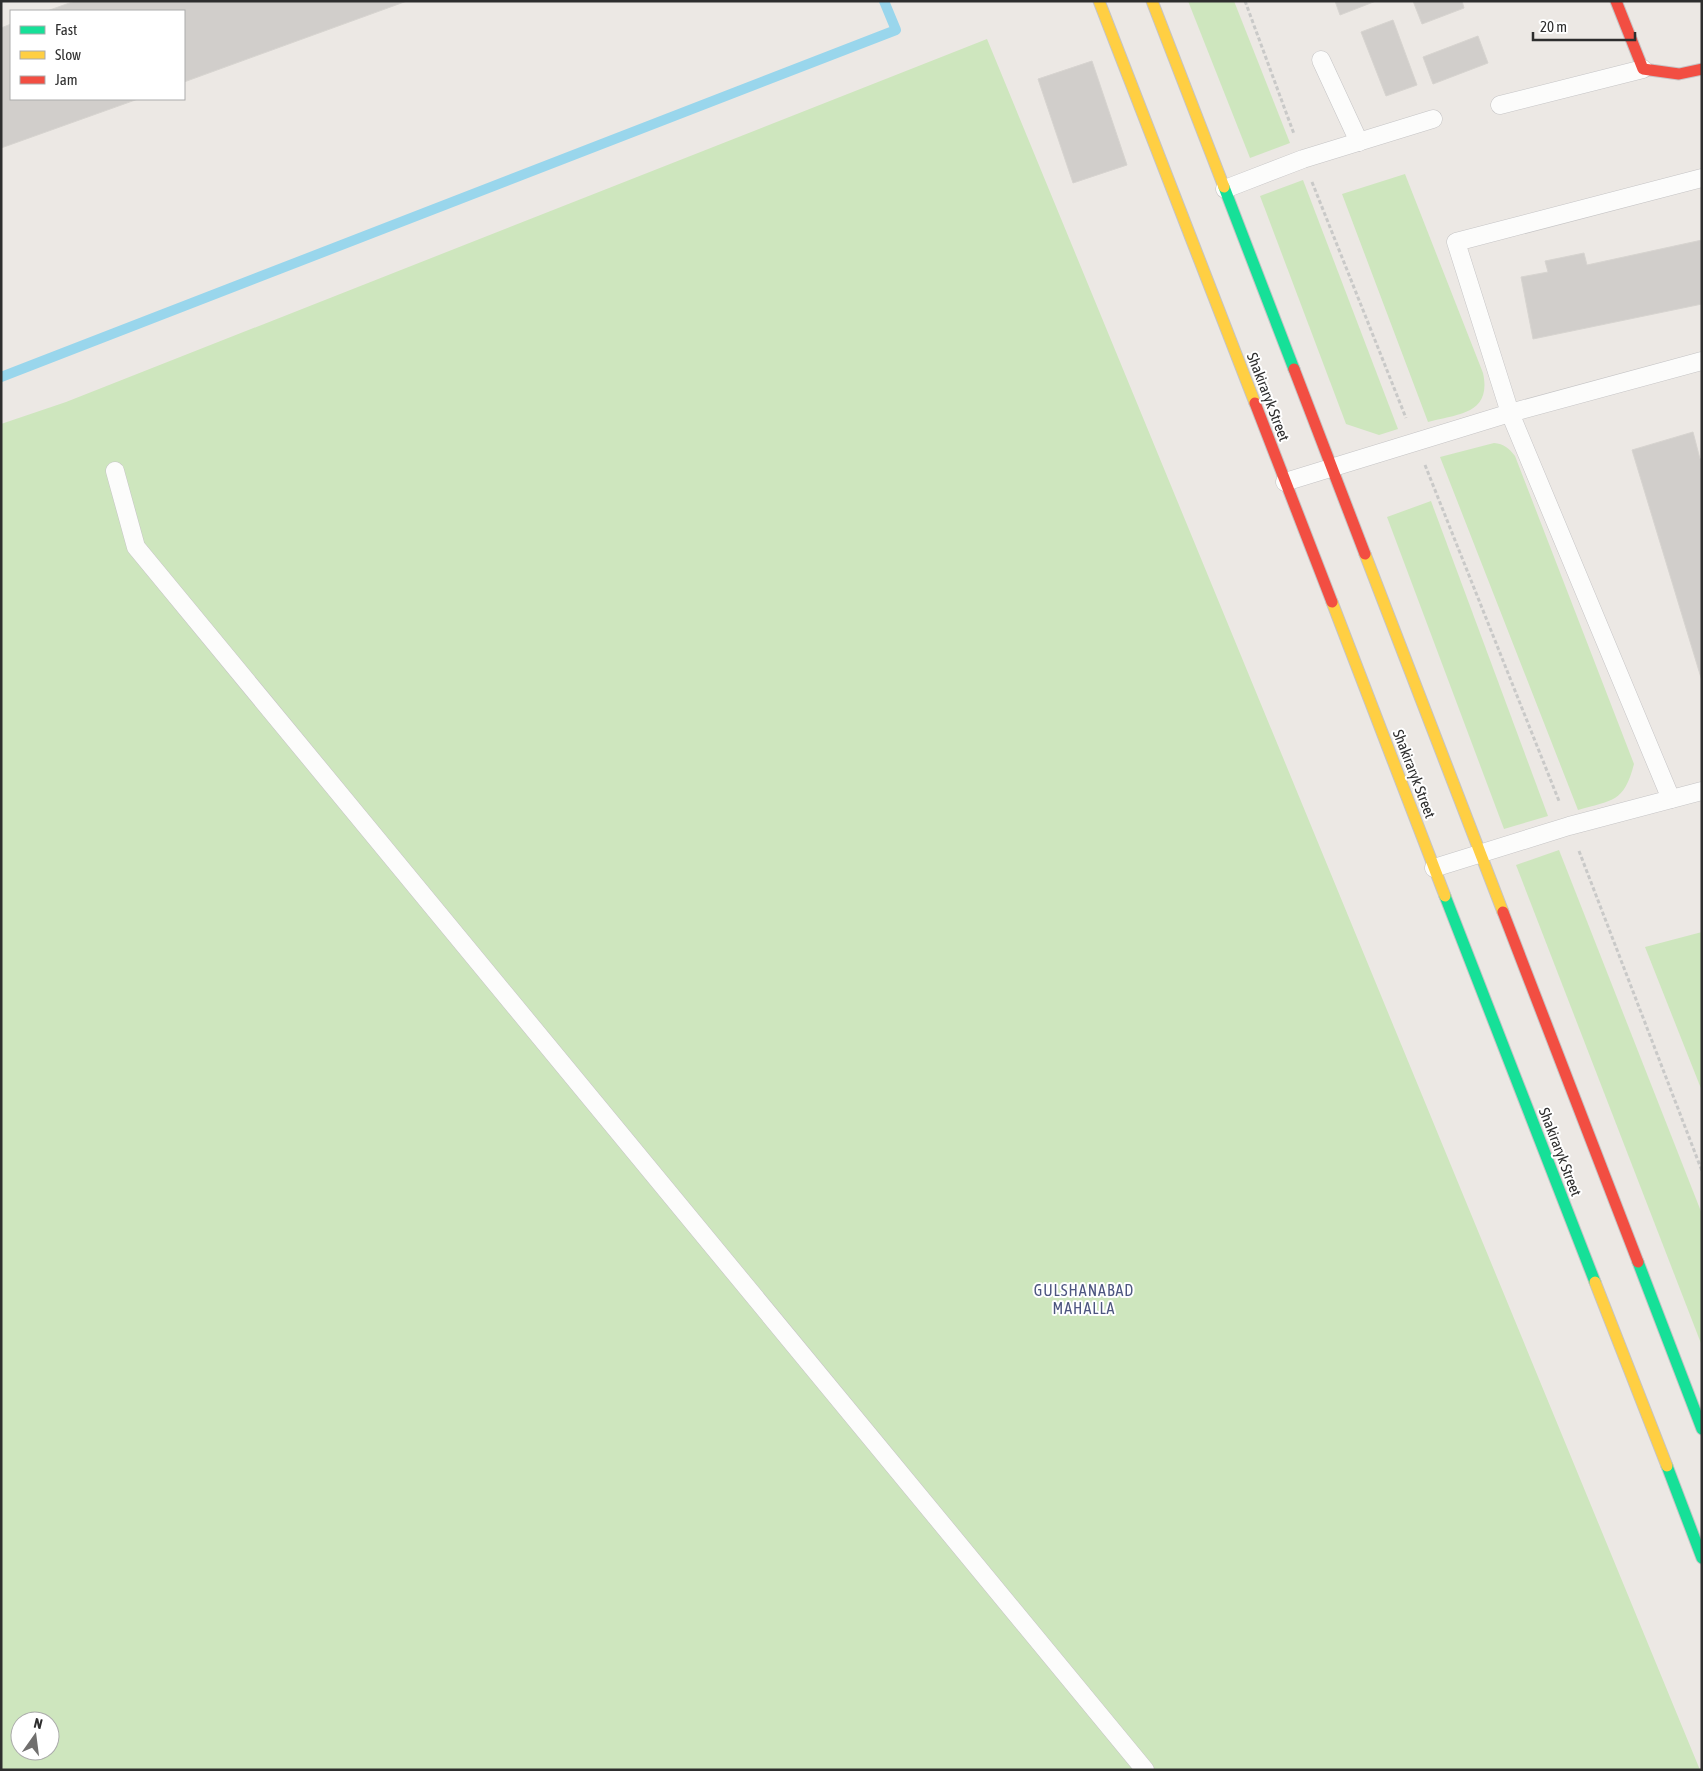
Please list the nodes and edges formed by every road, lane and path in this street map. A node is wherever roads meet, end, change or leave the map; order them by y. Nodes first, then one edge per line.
1 (1100, 1) edge
2 (1152, 1) edge
3 (1245, 1) edge
4 (1616, 1) edge
5 (1321, 60) dead end
6 (1643, 69) junction
7 (1702, 69) edge
8 (1500, 105) dead end
9 (1433, 119) dead end
10 (1359, 142) junction
11 (1303, 160) junction
12 (1702, 178) edge
13 (1225, 189) junction
14 (1702, 361) edge
15 (1510, 413) junction
16 (1416, 441) junction
17 (1331, 467) junction
18 (115, 471) dead end
19 (1285, 482) junction
20 (1702, 791) edge
21 (1671, 799) junction
22 (1569, 826) junction
23 (1480, 853) junction
24 (1434, 868) junction
25 (1702, 1171) edge
26 (1702, 1430) edge
27 (1702, 1558) edge
28 (1145, 1770) edge

1 - 19 main road, Shakiraryk Street
2 - 13 main road
3 - 11 path
4 - 6 main road
5 - 10 lane
6 - 7 main road
6 - 8 lane
9 - 10 lane
10 - 11 lane
11 - 13 lane
11 - 16 path
12 - 15 lane
13 - 17 main road
14 - 15 lane
15 - 16 lane
15 - 21 lane
16 - 17 lane
16 - 22 path
17 - 19 lane
17 - 23 main road
18 - 28 lane
19 - 24 main road, Shakiraryk Street
20 - 21 lane
21 - 22 lane
22 - 23 lane
22 - 25 path
23 - 24 lane
23 - 26 main road
24 - 27 main road, Shakiraryk Street

